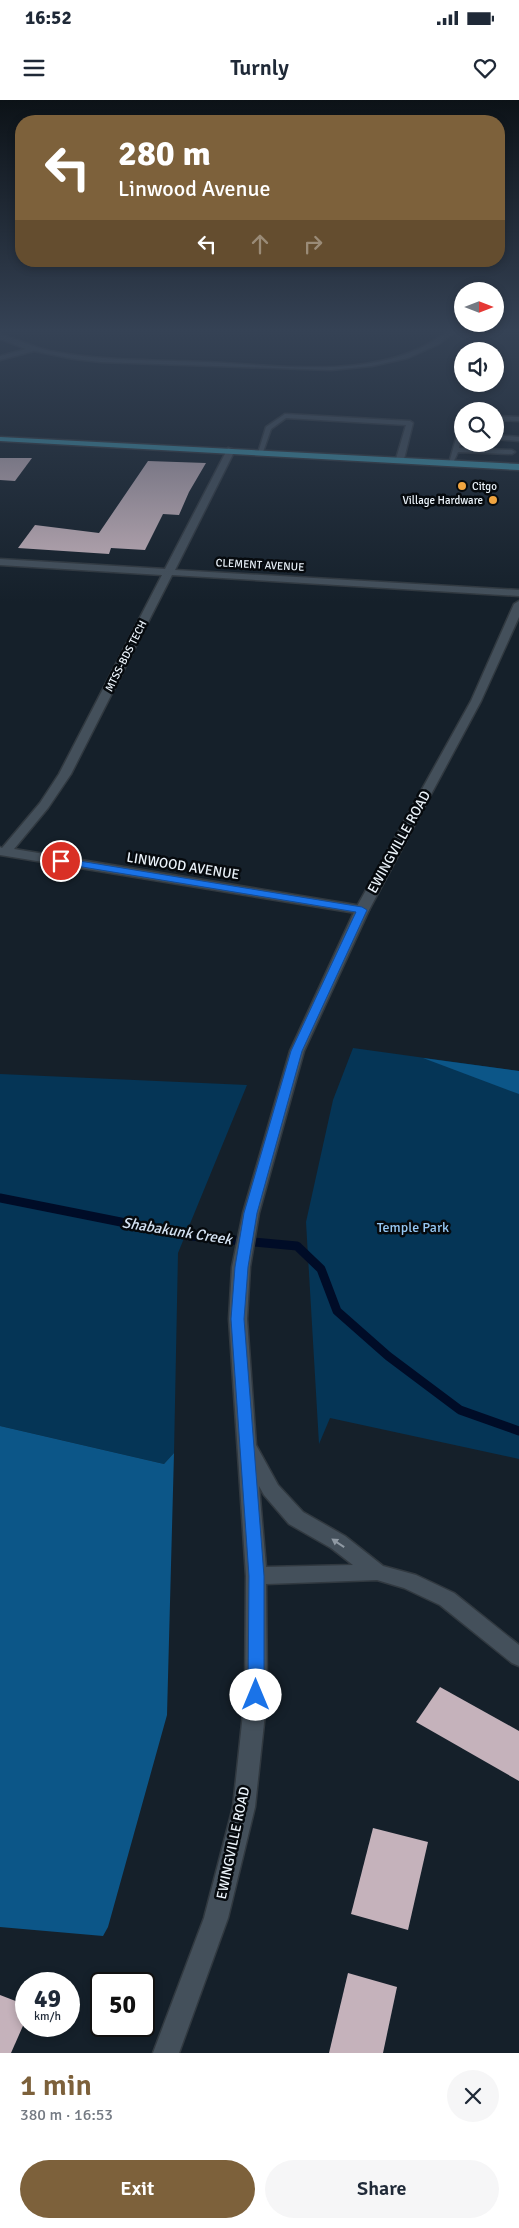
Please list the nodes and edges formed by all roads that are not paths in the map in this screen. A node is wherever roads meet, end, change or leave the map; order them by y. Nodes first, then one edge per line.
1 (279, 420) edge
2 (350, 420) edge
3 (0, 438) edge
4 (519, 439) edge
5 (505, 445) joint
6 (231, 450) junction
7 (260, 452) junction
8 (454, 452) edge
9 (516, 452) edge
10 (400, 459) junction
11 (451, 462) junction
12 (515, 466) edge
13 (0, 562) edge
14 (169, 572) junction
15 (519, 593) edge
16 (519, 604) edge
17 (2, 852) edge
18 (362, 910) junction
19 (247, 1443) junction
20 (377, 1572) junction
21 (256, 1576) junction
22 (519, 1657) edge
23 (166, 2053) edge

1 - 7 lane
2 - 10 lane
3 - 6 main road
4 - 5 lane
5 - 9 lane
6 - 7 main road
6 - 14 street, MTSS-BDS TECH
7 - 10 main road
8 - 11 lane
9 - 12 lane
10 - 11 main road
11 - 12 main road
13 - 14 street, CLEMENT AVENUE
14 - 15 street, CLEMENT AVENUE
14 - 17 street, MTSS-BDS TECH
16 - 18 street, EWINGVILLE ROAD
17 - 18 street, LINWOOD AVENUE
18 - 19 street, EWINGVILLE ROAD
20 -> 19 street
19 - 21 street, EWINGVILLE ROAD
20 - 21 street
20 - 22 street
21 - 23 street, EWINGVILLE ROAD

